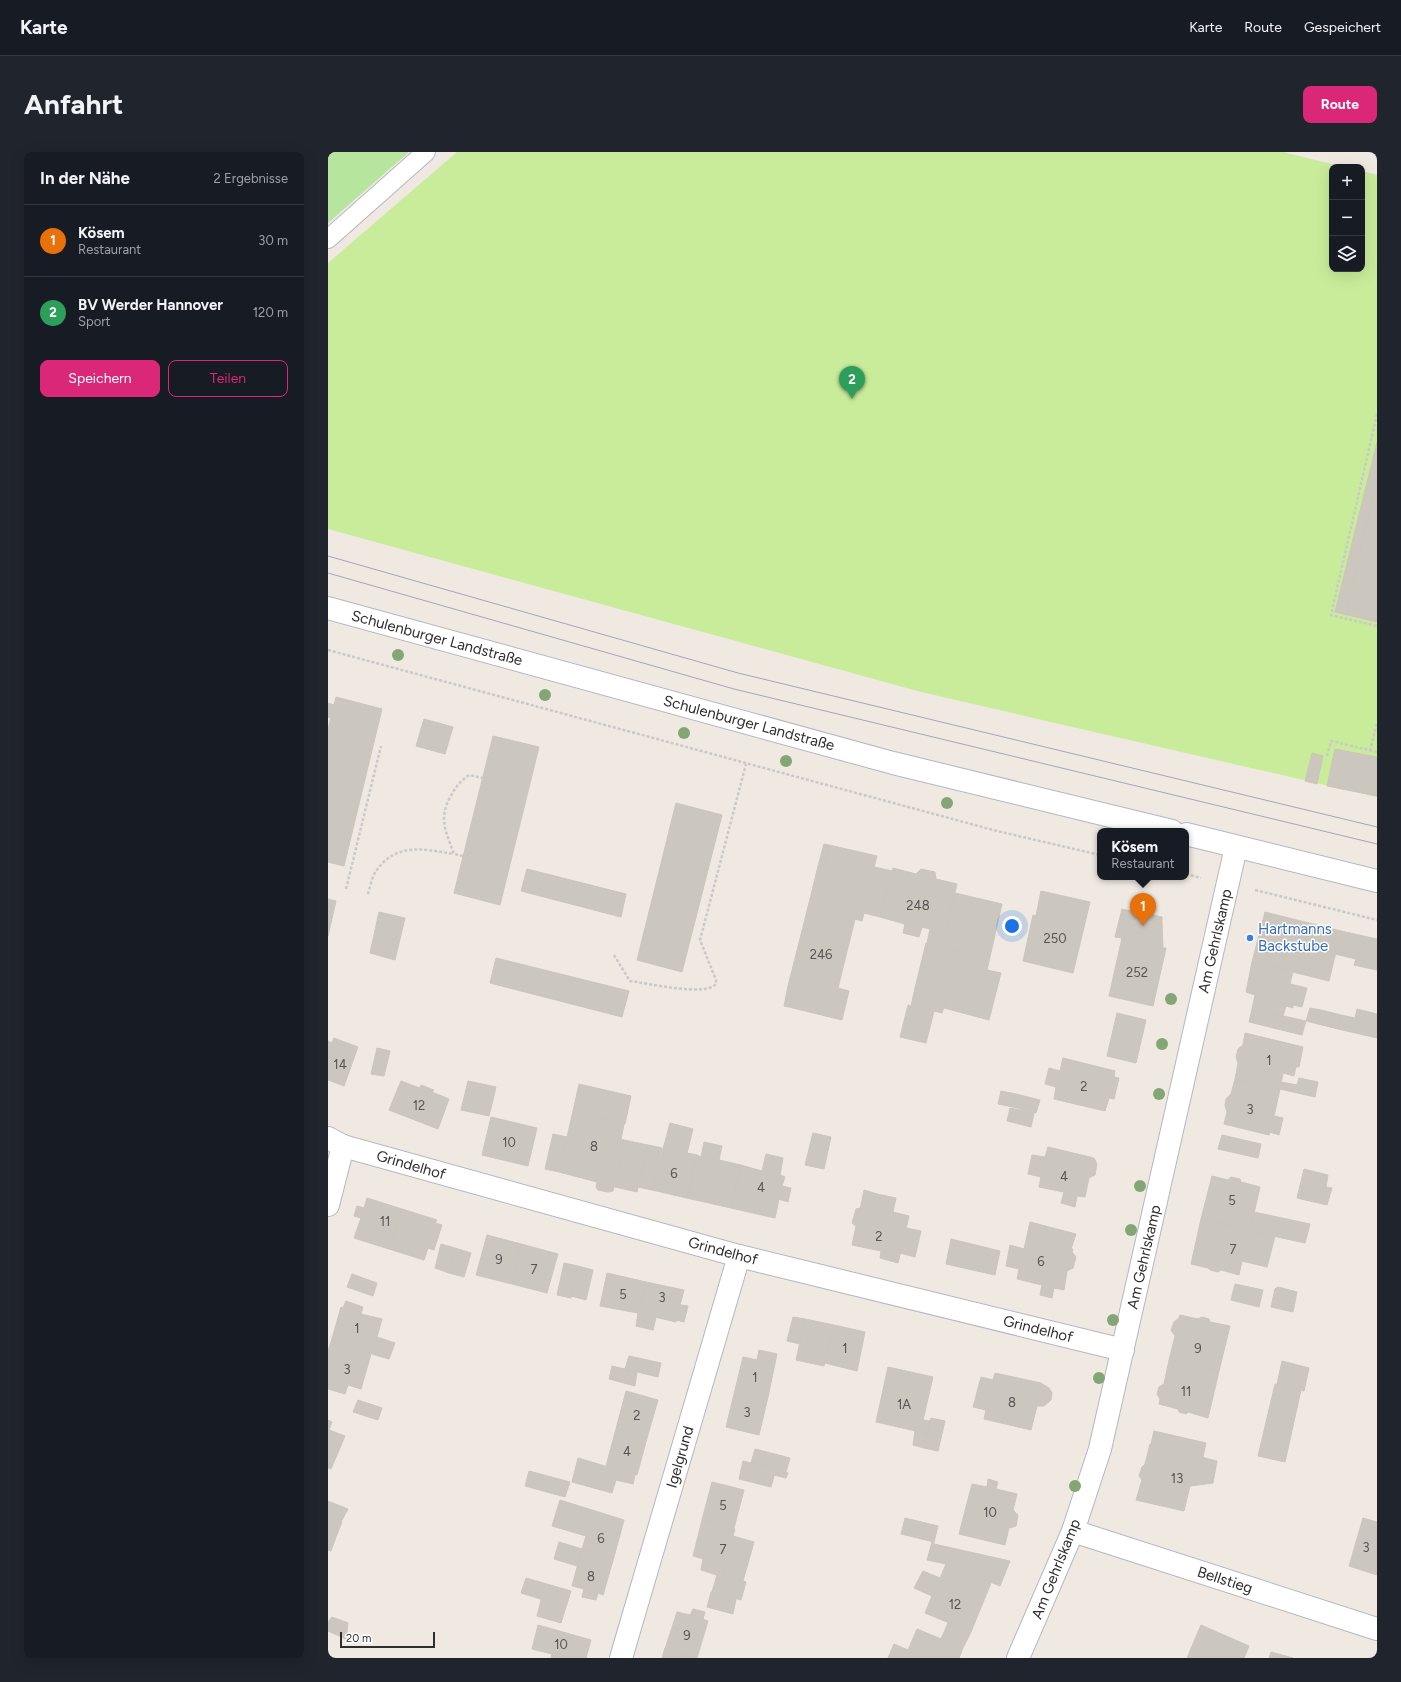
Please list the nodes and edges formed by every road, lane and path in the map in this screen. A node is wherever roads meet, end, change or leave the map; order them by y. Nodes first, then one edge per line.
1 (426, 152) edge
2 (328, 239) edge
3 (1377, 414) edge
4 (328, 608) edge
5 (1377, 626) edge
6 (328, 650) edge
7 (1377, 723) edge
8 (381, 746) dead end
9 (1370, 751) junction
10 (1377, 752) edge
11 (1327, 756) dead end
12 (746, 764) junction
13 (483, 778) dead end
14 (1160, 828) edge
15 (1189, 835) edge
16 (1236, 847) junction
17 (454, 854) junction
18 (1097, 854) edge
19 (464, 856) dead end
20 (1377, 880) edge
21 (1228, 884) junction
22 (346, 889) dead end
23 (368, 894) dead end
24 (1377, 920) edge
25 (614, 955) dead end
26 (336, 1142) edge
27 (328, 1206) edge
28 (739, 1256) junction
29 (1123, 1350) junction
30 (1073, 1531) junction
31 (1377, 1629) edge
32 (621, 1658) edge
33 (1018, 1658) edge

1 - 2 lane
3 - 5 path
4 - 14 street, Schulenburger Landstraße
6 - 12 path
7 - 9 path
8 - 22 path
9 - 10 path
9 - 11 path
12 - 18 path
12 - 25 path
13 - 17 path
15 - 16 street
16 - 20 street
16 - 21 street, Am Gehrlskamp
17 - 19 path
17 - 23 path
21 - 24 path
21 - 29 street, Am Gehrlskamp
26 - 27 street
26 - 28 street, Grindelhof
28 - 29 street, Grindelhof
28 - 32 street, Igelgrund
29 - 30 street, Am Gehrlskamp
30 - 31 street, Bellstieg
30 - 33 street, Am Gehrlskamp

